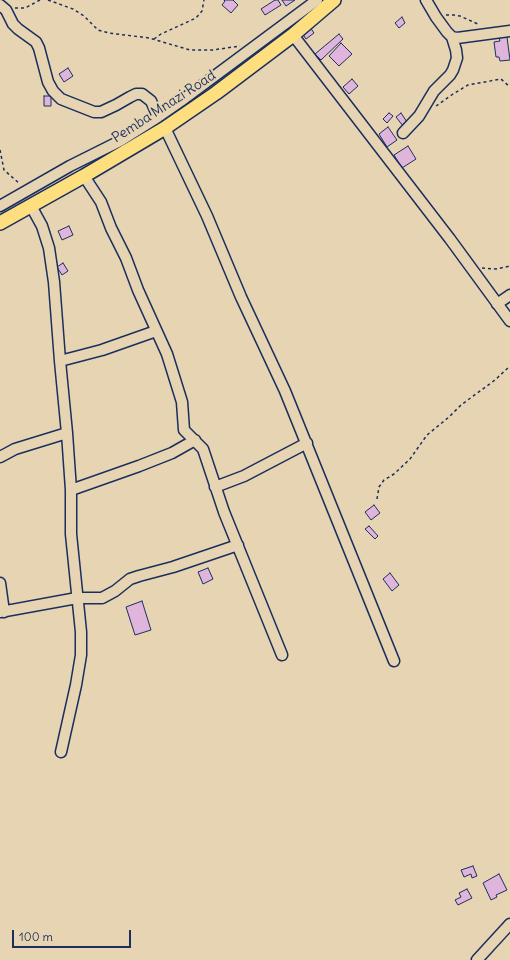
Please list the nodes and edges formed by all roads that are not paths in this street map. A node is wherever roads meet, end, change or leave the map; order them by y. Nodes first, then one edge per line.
1 (317, 0) edge
2 (334, 0) edge
3 (426, 0) edge
4 (2, 7) edge
5 (510, 31) edge
6 (293, 35) junction
7 (452, 37) junction
8 (158, 117) junction
9 (165, 128) junction
10 (403, 133) dead end
11 (84, 176) junction
12 (0, 206) edge
13 (32, 206) junction
14 (0, 224) edge
15 (510, 295) edge
16 (497, 304) junction
17 (510, 321) edge
18 (156, 332) junction
19 (60, 361) junction
20 (67, 433) junction
21 (194, 440) junction
22 (307, 442) junction
23 (0, 457) edge
24 (215, 487) junction
25 (71, 490) junction
26 (238, 546) junction
27 (0, 583) edge
28 (77, 598) junction
29 (2, 612) edge
30 (282, 655) dead end
31 (394, 661) dead end
32 (61, 752) dead end
33 (510, 925) edge
34 (477, 960) edge

1 - 8 street
2 - 6 main road, Pemba Mnazi Road
3 - 7 street
4 - 8 street
5 - 7 street
6 - 9 main road, Pemba Mnazi Road
6 - 16 street
7 - 10 street
8 - 12 street
9 - 11 main road, Pemba Mnazi Road
9 - 22 street
11 - 13 main road, Pemba Mnazi Road
11 - 18 street
13 - 14 main road, Pemba Mnazi Road
13 - 19 street
15 - 16 street
16 - 17 street
18 - 19 street
18 - 21 street
19 - 20 street
20 - 23 street
20 - 25 street
21 - 24 street
21 - 25 street
22 - 24 street
22 - 31 street
24 - 26 street
25 - 28 street
26 - 28 street
26 - 30 street
27 - 29 street
28 - 29 street
28 - 32 street
33 - 34 street

